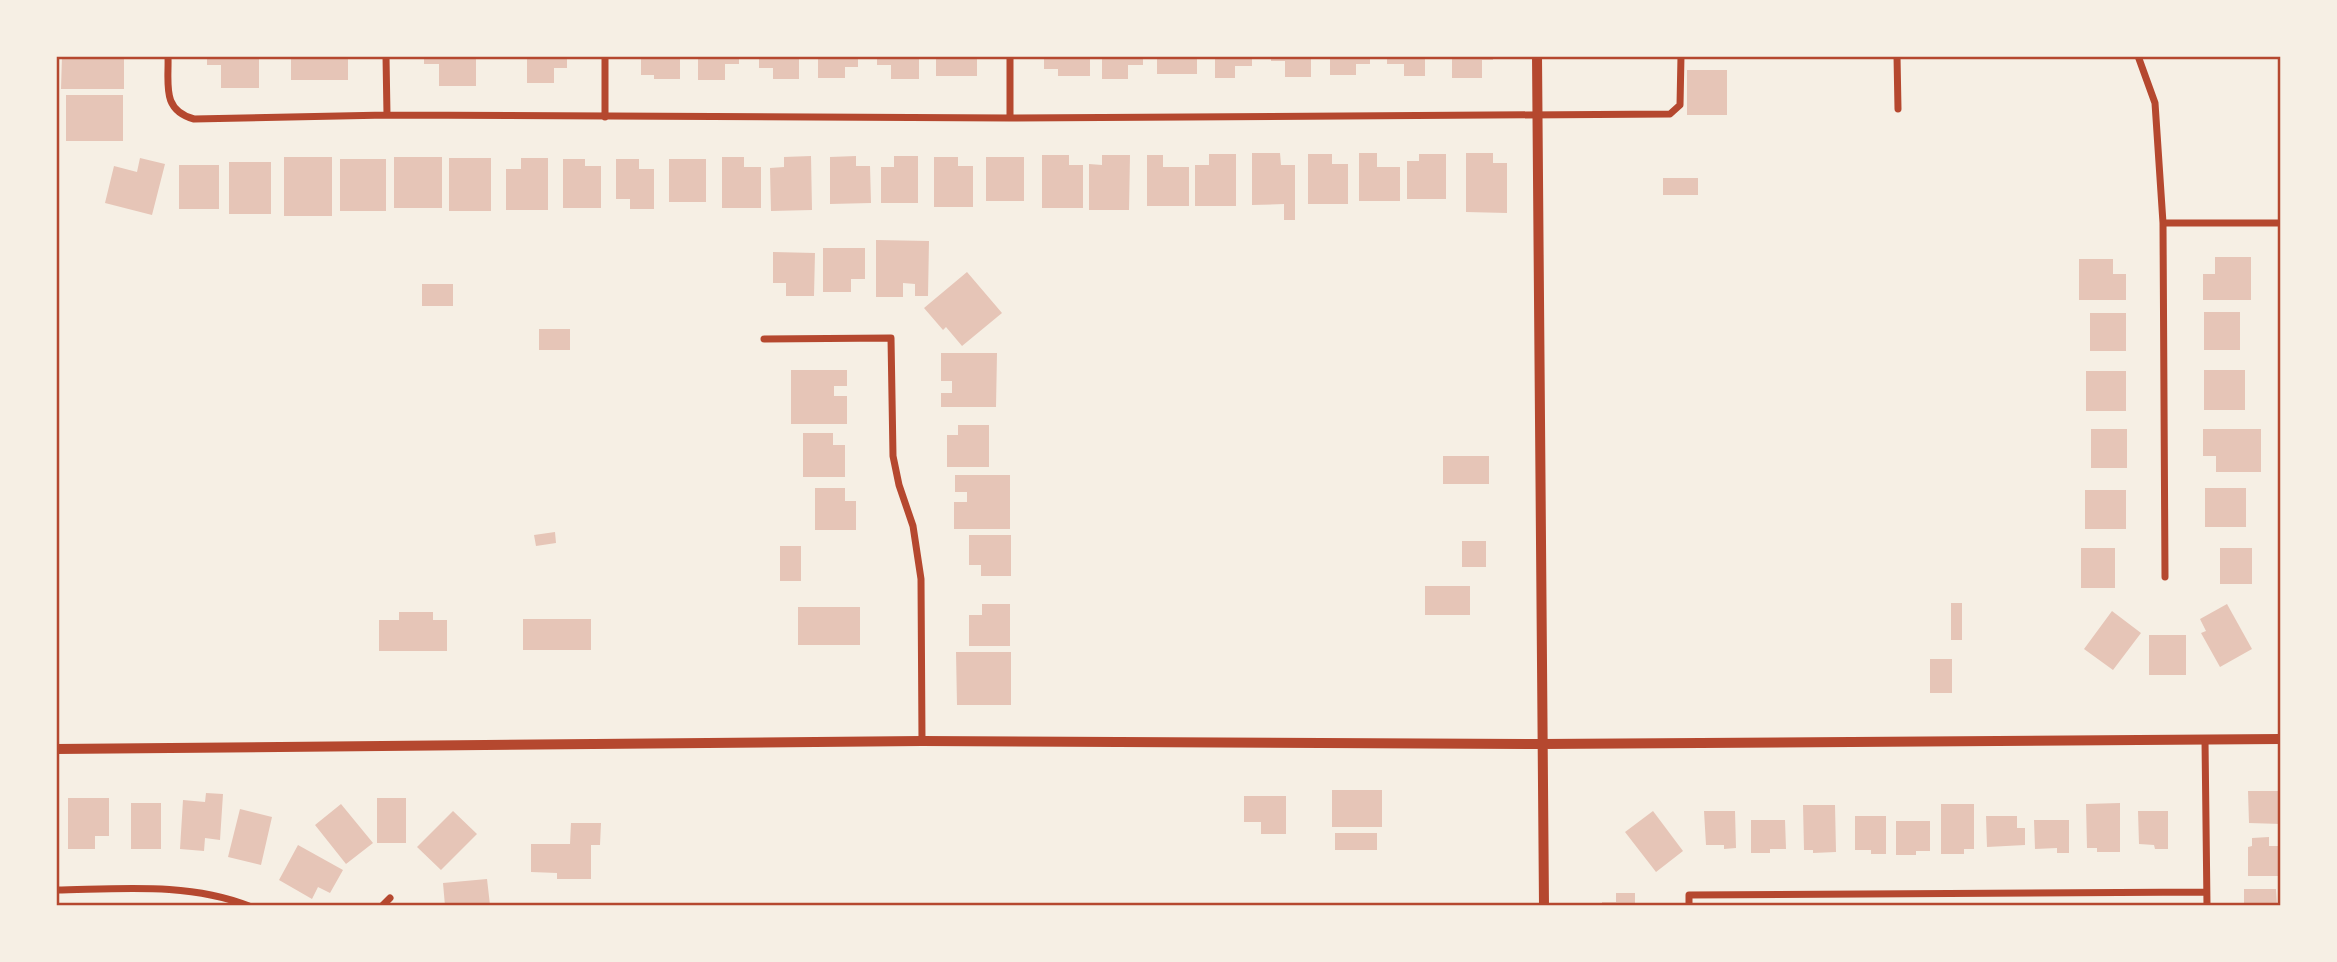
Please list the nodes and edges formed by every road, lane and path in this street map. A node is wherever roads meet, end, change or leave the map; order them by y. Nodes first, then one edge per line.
1 (169, 56) edge
2 (386, 56) edge
3 (605, 56) edge
4 (1010, 56) edge
5 (1537, 56) edge
6 (1681, 56) edge
7 (1897, 56) edge
8 (2138, 56) edge
9 (1898, 109) dead end
10 (387, 115) junction
11 (1537, 116) junction
12 (605, 117) junction
13 (1010, 118) junction
14 (2164, 223) junction
15 (2281, 223) edge
16 (764, 339) dead end
17 (2165, 577) dead end
18 (2281, 739) edge
19 (2205, 740) junction
20 (922, 741) junction
21 (1541, 744) junction
22 (56, 749) edge
23 (56, 890) edge
24 (2206, 892) junction
25 (390, 898) dead end
26 (249, 906) edge
27 (382, 906) edge
28 (1544, 906) edge
29 (1689, 906) edge
30 (2207, 906) edge

1 - 10 street
2 - 10 street
3 - 12 street
4 - 13 street
5 - 11 street
6 - 11 street
7 - 9 street
8 - 14 street
10 - 12 street
11 - 13 street
11 - 21 street
12 - 13 street
14 - 15 street
14 - 17 street
16 - 20 street
18 - 19 street
19 - 21 street
19 - 24 street
20 - 21 street
20 - 22 street
21 - 28 street
23 - 26 street
24 - 29 street
24 - 30 street
25 - 27 street

